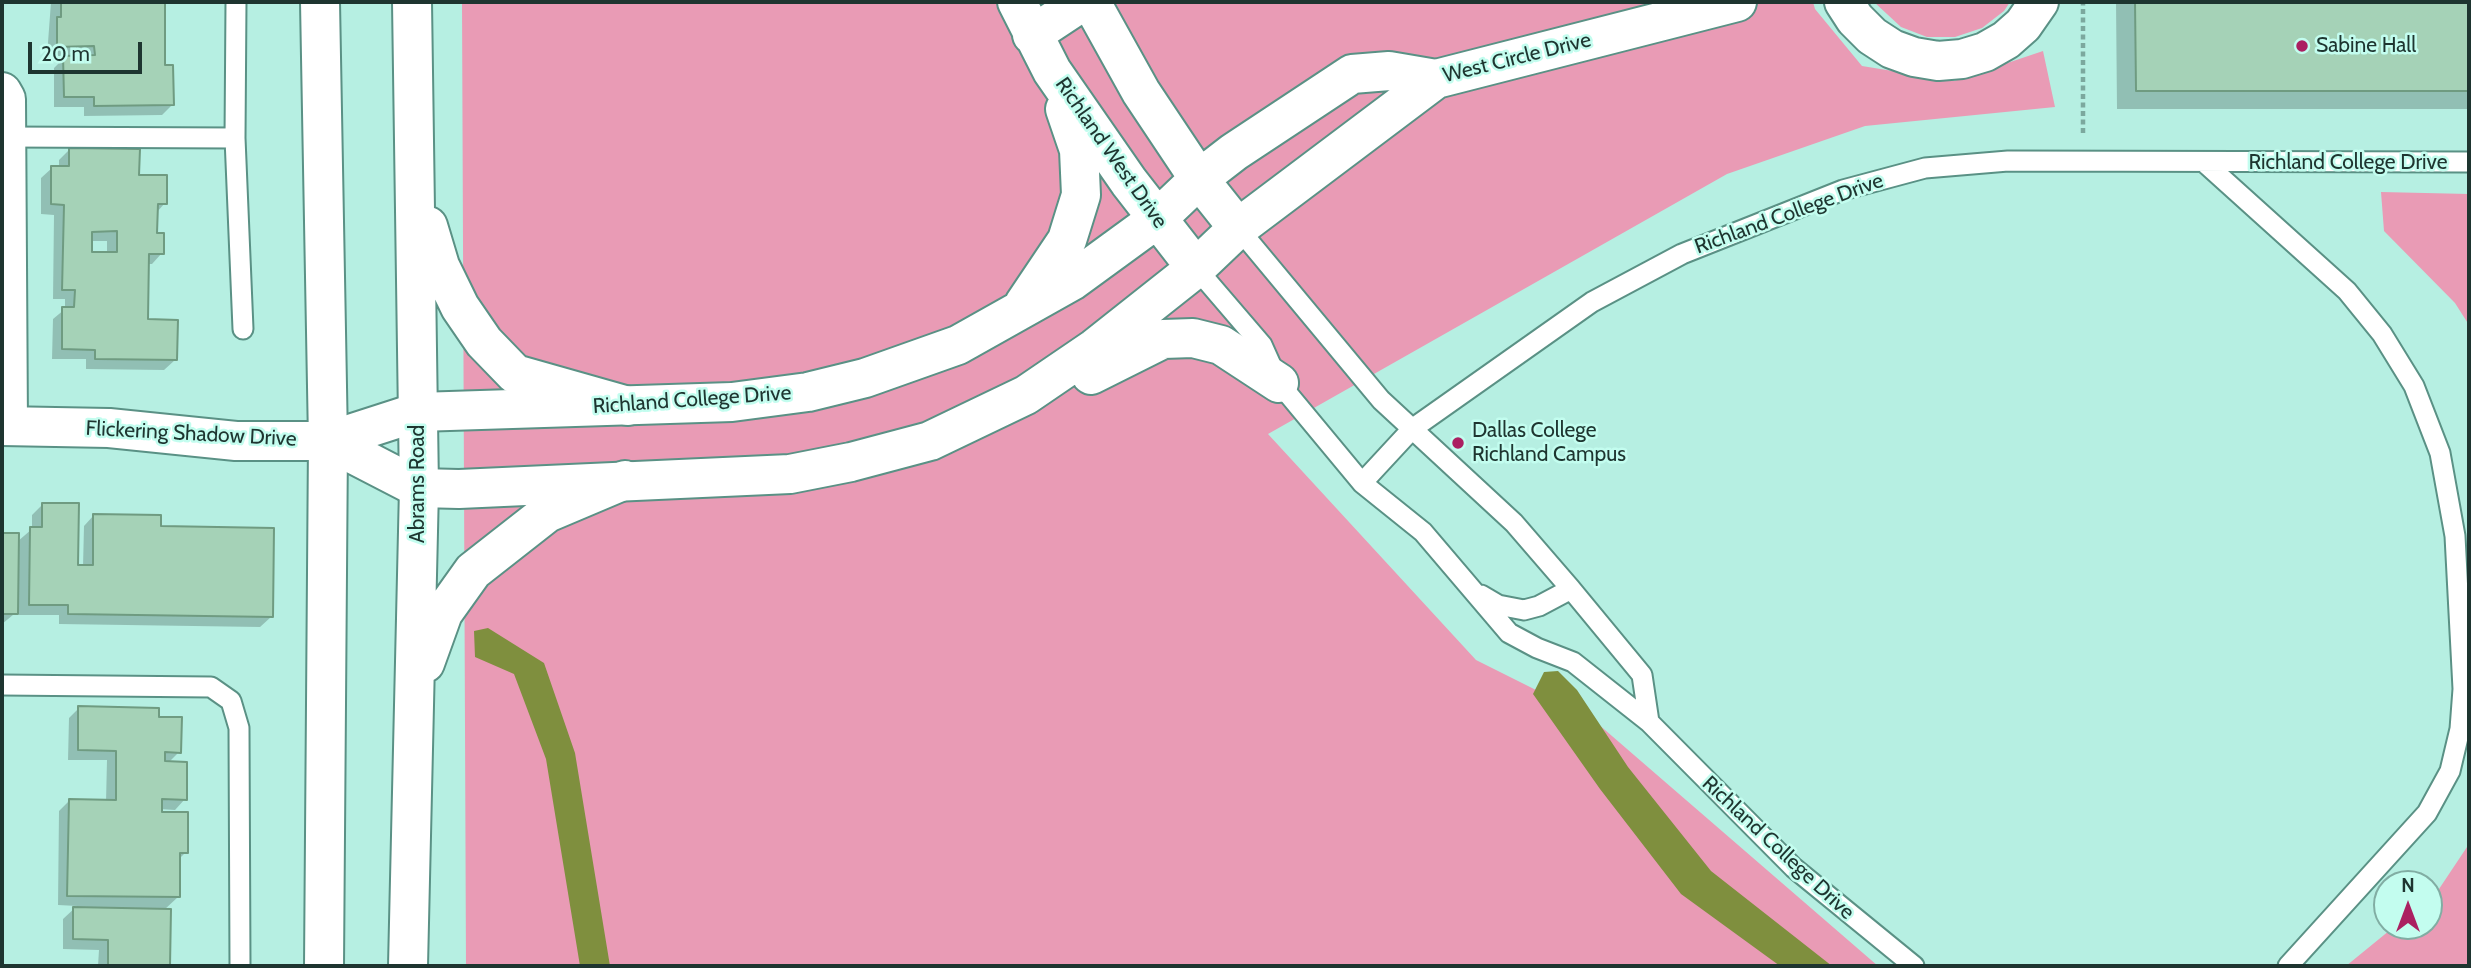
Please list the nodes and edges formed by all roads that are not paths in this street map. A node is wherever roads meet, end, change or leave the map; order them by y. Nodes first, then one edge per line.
1 (236, 2) edge
2 (320, 2) edge
3 (412, 2) edge
4 (1082, 2) edge
5 (1091, 2) edge
6 (1737, 2) edge
7 (1844, 2) edge
8 (2039, 2) edge
9 (1024, 18) edge
10 (1052, 71) junction
11 (1436, 79) junction
12 (2, 92) edge
13 (6, 137) junction
14 (235, 138) junction
15 (2469, 162) edge
16 (2205, 163) junction
17 (1199, 179) junction
18 (417, 180) junction
19 (1157, 219) junction
20 (1238, 228) junction
21 (1196, 268) junction
22 (1017, 314) junction
23 (243, 329) dead end
24 (1279, 383) junction
25 (1026, 395) junction
26 (628, 406) junction
27 (418, 412) junction
28 (5, 426) edge
29 (1412, 429) junction
30 (328, 441) junction
31 (625, 480) junction
32 (1362, 483) junction
33 (419, 488) junction
34 (1468, 587) junction
35 (1571, 589) junction
36 (2, 685) edge
37 (1648, 722) junction
38 (411, 758) junction
39 (240, 966) edge
40 (324, 966) edge
41 (408, 966) edge
42 (1913, 966) edge
43 (2288, 966) edge

1 - 14 lane
2 - 30 street
3 - 18 street, Abrams Road
4 - 9 street, Richland West Drive
5 - 17 street
6 - 11 street, West Circle Drive
7 - 8 street
9 - 10 street, Richland West Drive
10 - 19 street, Richland West Drive
10 - 22 street
11 - 17 street, West Circle Drive
11 - 20 street, Richland College Drive
12 - 13 street
13 - 14 lane
13 - 28 street
14 - 23 lane
15 - 16 lane, Richland College Drive
16 - 29 lane, Richland College Drive
16 - 43 lane
17 - 19 street, Richland College Drive
17 - 20 street
18 - 26 street
18 - 27 street, Abrams Road
19 - 21 street, Richland West Drive
19 - 22 street, Richland College Drive
20 - 21 street, Richland College Drive
20 - 29 lane
21 - 24 lane, Richland College Drive
21 - 25 street, Richland College Drive
22 - 26 street, Richland College Drive
24 - 25 street, Richland College Drive
24 - 32 lane, Richland College Drive
25 - 31 street, Richland College Drive
26 - 27 street, Richland College Drive
27 - 30 street, Flickering Shadow Drive
27 - 33 street, Abrams Road
28 - 30 street, Flickering Shadow Drive
29 - 32 lane, Richland College Drive
29 - 35 lane
30 - 33 street, Richland College Drive
30 - 40 street
31 - 33 street, Richland College Drive
31 - 38 street
32 - 34 lane, Richland College Drive
33 - 38 street, Abrams Road
34 - 35 lane, Richland College Drive
34 - 37 lane, Richland College Drive
35 - 37 lane
36 - 39 lane
37 - 42 lane, Richland College Drive
38 - 41 street, Abrams Road

